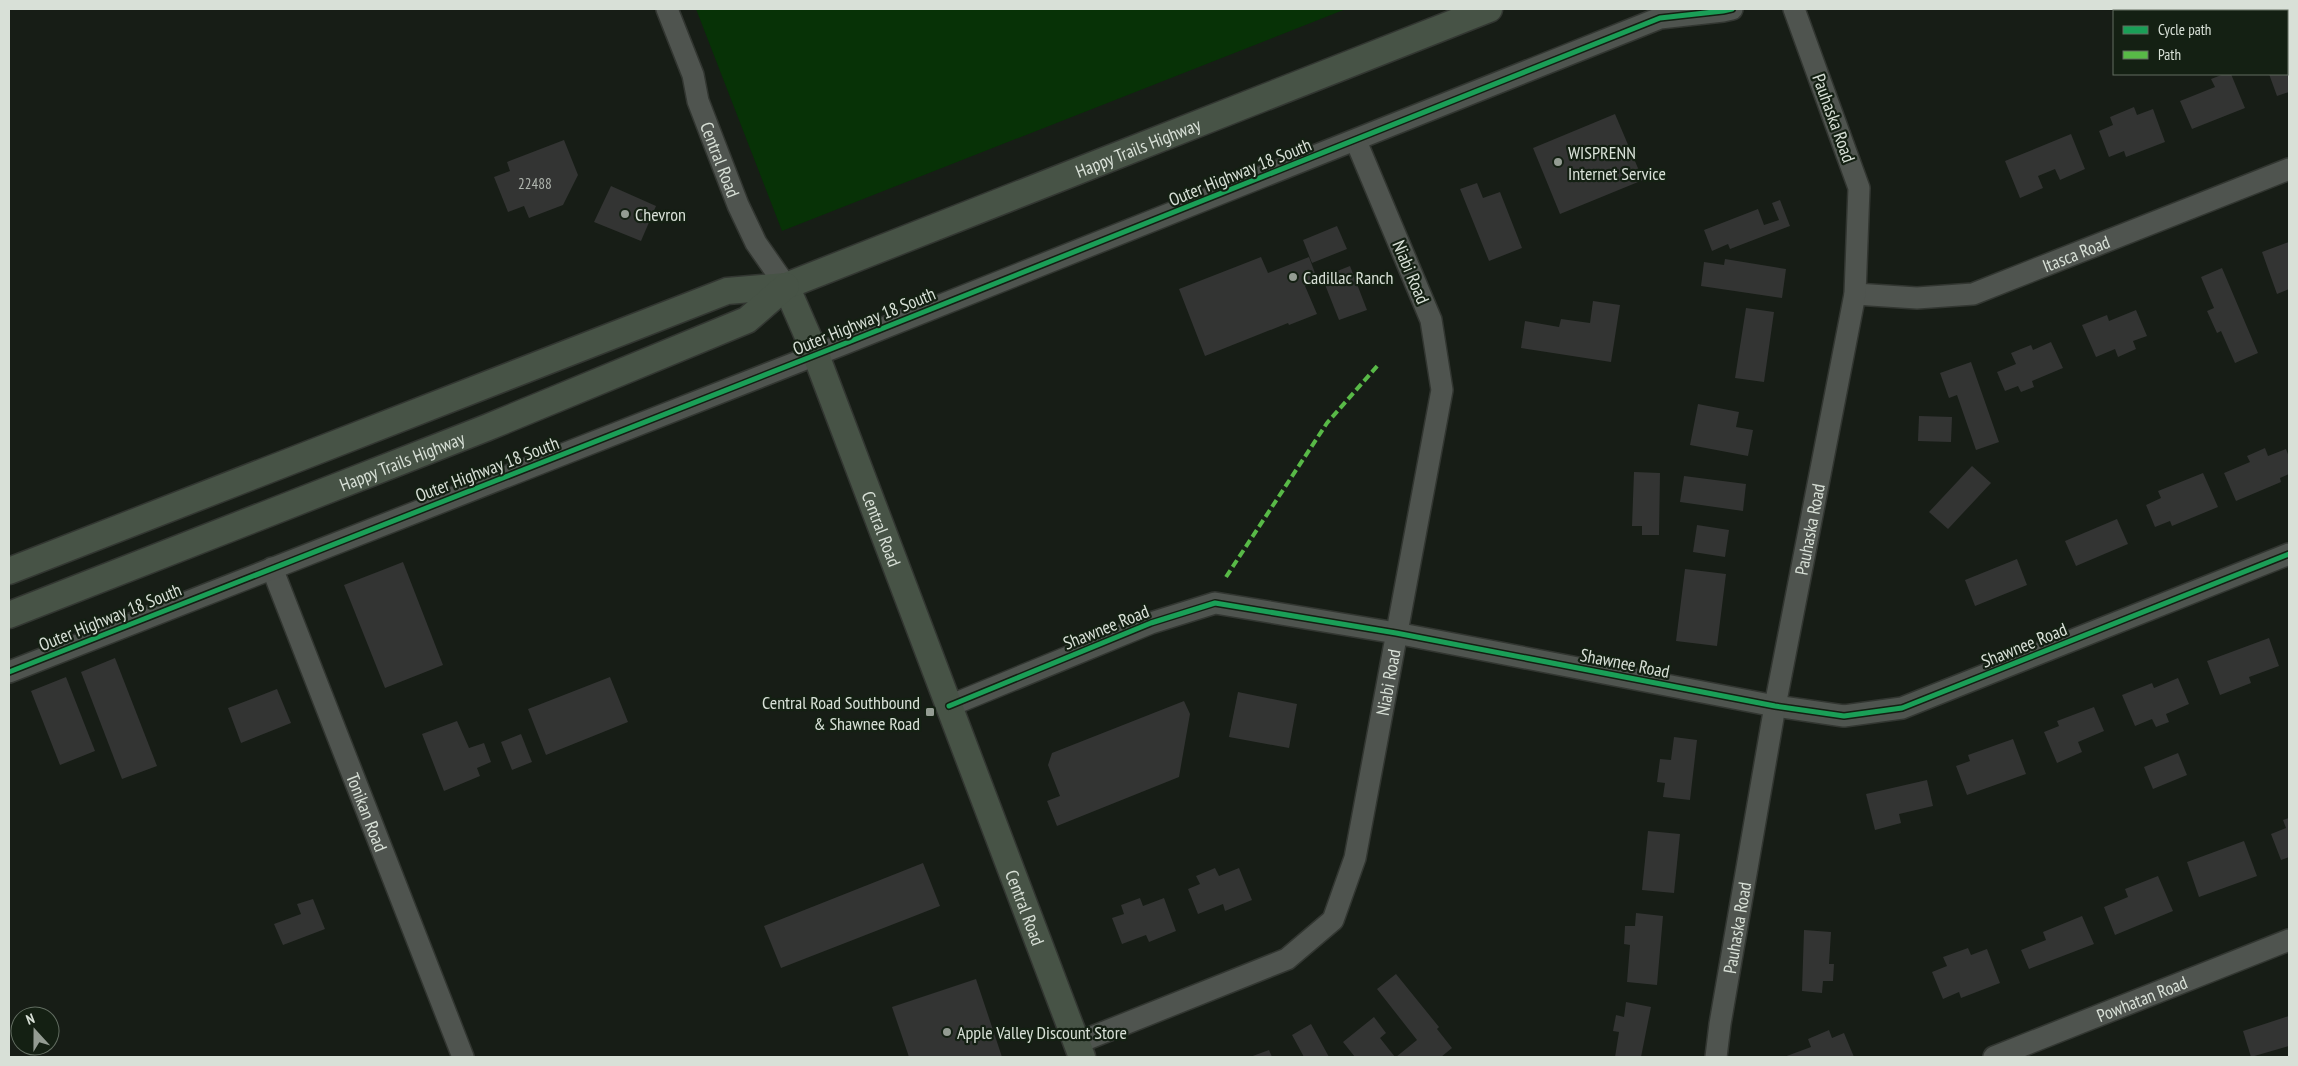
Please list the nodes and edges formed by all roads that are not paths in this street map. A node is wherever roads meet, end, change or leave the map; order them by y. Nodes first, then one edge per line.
1 (667, 9) edge
2 (1489, 9) edge
3 (1732, 9) edge
4 (1794, 9) edge
5 (1356, 141) junction
6 (2289, 169) edge
7 (786, 286) junction
8 (1854, 294) junction
9 (816, 355) junction
10 (2289, 554) edge
11 (272, 568) junction
12 (9, 571) edge
13 (9, 615) edge
14 (1396, 633) junction
15 (9, 672) edge
16 (949, 706) junction
17 (1775, 706) junction
18 (2289, 940) edge
19 (1080, 1050) edge
20 (464, 1057) edge
21 (1716, 1057) edge
22 (1994, 1057) edge

1 - 7 street, Central Road
2 - 7 main road, Happy Trails Highway
3 - 5 street, Outer Highway 18 South
4 - 8 street, Pauhaska Road
5 - 9 street, Outer Highway 18 South
5 - 14 street, Niabi Road
6 - 8 street, Itasca Road
7 - 9 main road, Central Road
7 - 12 main road, Happy Trails Highway
7 - 13 main road, Happy Trails Highway
8 - 17 street, Pauhaska Road
9 - 11 street, Outer Highway 18 South
9 - 16 main road, Central Road
10 - 17 street, Shawnee Road
11 - 15 street, Outer Highway 18 South
11 - 20 street, Tonikan Road
14 - 16 street, Shawnee Road
14 - 17 street, Shawnee Road
14 - 19 street, Niabi Road
16 - 19 main road, Central Road
17 - 21 street, Pauhaska Road
18 - 22 street, Powhatan Road

